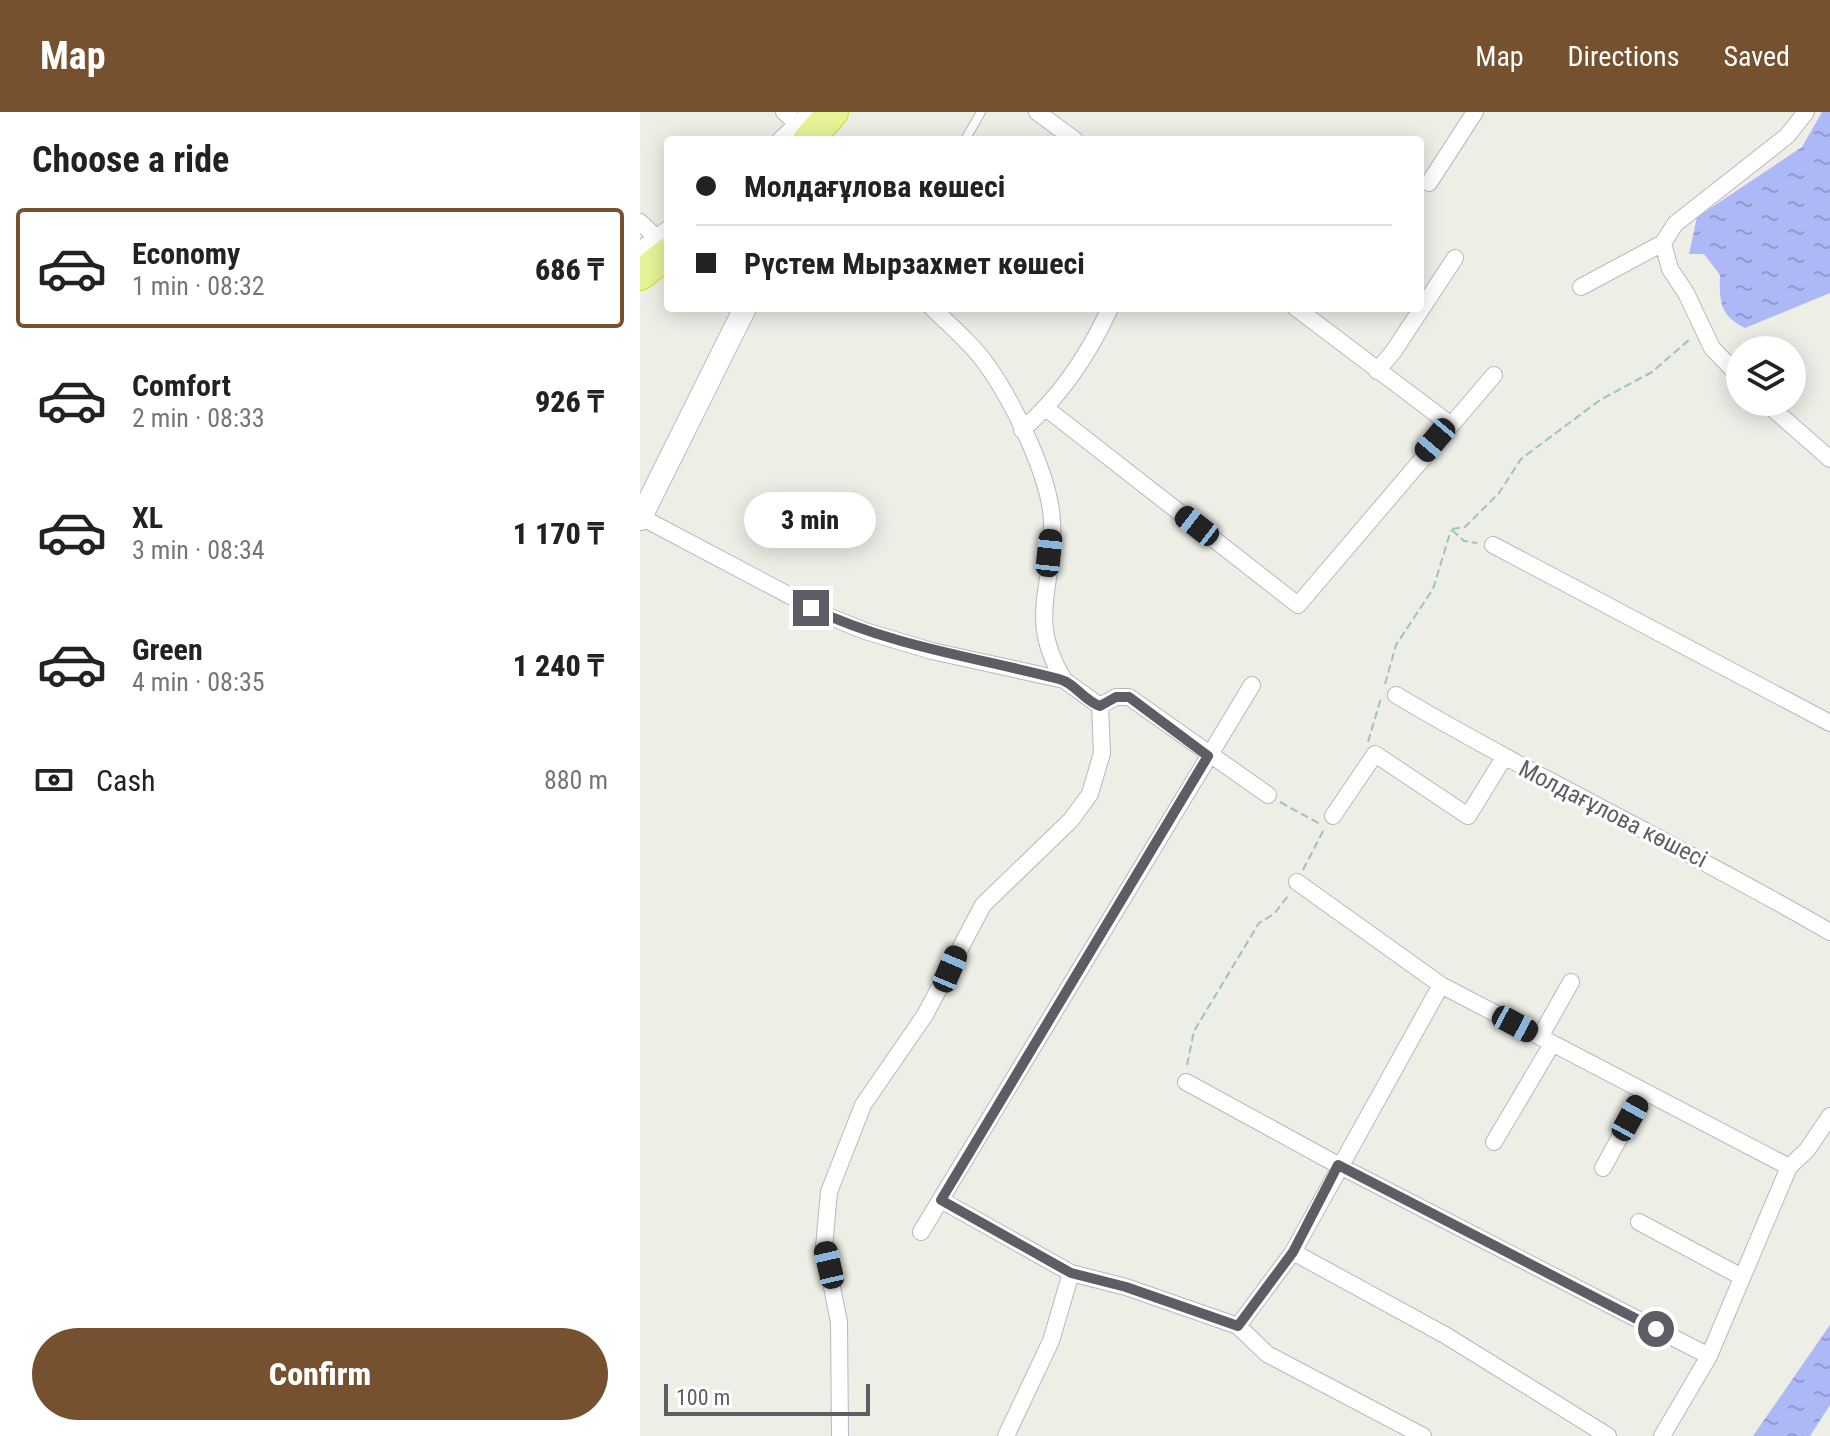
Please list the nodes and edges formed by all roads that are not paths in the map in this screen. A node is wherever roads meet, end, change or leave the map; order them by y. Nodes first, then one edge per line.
1 (784, 112) edge
2 (810, 112) edge
3 (833, 112) edge
4 (981, 112) edge
5 (1037, 112) edge
6 (1475, 112) edge
7 (1806, 112) edge
8 (803, 133) edge
9 (967, 136) edge
10 (1070, 136) edge
11 (1429, 183) dead end
12 (640, 222) edge
13 (664, 240) edge
14 (1663, 243) junction
15 (640, 250) edge
16 (1455, 258) dead end
17 (640, 275) edge
18 (1581, 287) dead end
19 (1424, 305) edge
20 (743, 312) edge
21 (936, 312) edge
22 (1108, 312) edge
23 (1301, 312) edge
24 (1419, 312) edge
25 (1726, 362) edge
26 (1377, 371) junction
27 (1494, 375) dead end
28 (1047, 409) junction
29 (1781, 416) edge
30 (1451, 425) junction
31 (1022, 430) junction
32 (1829, 458) edge
33 (640, 518) edge
34 (1493, 545) road end
35 (1064, 680) junction
36 (1252, 685) dead end
37 (1396, 695) dead end
38 (1100, 706) junction
39 (1830, 723) edge
40 (1208, 756) junction
41 (1503, 759) junction
42 (1268, 795) road end
43 (1329, 821) road end
44 (1297, 882) road end
45 (1830, 932) edge
46 (1571, 982) dead end
47 (1441, 985) junction
48 (1546, 1041) junction
49 (1186, 1082) road end
50 (1644, 1093) junction
51 (1830, 1116) edge
52 (1494, 1142) dead end
53 (1338, 1165) junction
54 (1789, 1167) junction
55 (1603, 1168) dead end
56 (941, 1200) junction
57 (1639, 1222) dead end
58 (921, 1232) dead end
59 (1293, 1252) junction
60 (1071, 1273) junction
61 (1742, 1277) junction
62 (1238, 1326) junction
63 (1709, 1356) junction
64 (840, 1436) edge
65 (1006, 1436) edge
66 (1423, 1436) edge
67 (1608, 1436) edge
68 (1662, 1436) edge

1 - 8 street
2 - 8 street
3 - 8 highway
4 - 9 lane
5 - 10 street
6 - 11 street
7 - 14 street
12 - 13 street
13 - 15 street
13 - 17 highway
14 - 18 street
14 - 25 street
16 - 19 street
20 - 33 main road
21 - 31 street
22 - 28 street
23 - 26 street
24 - 26 street
26 - 30 street
27 - 30 street
28 - 30 street
28 - 31 street
29 - 32 street
31 - 35 street
33 - 35 street
34 - 39 street
35 - 38 street
36 - 40 street
37 - 41 street, Молдағұлова көшесі
38 - 40 street
38 - 64 street
40 - 42 street
40 - 56 street
41 - 43 street
41 - 45 street, Молдағұлова көшесі
44 - 47 street
46 - 48 street
47 - 48 street
47 - 53 street
48 - 50 street
48 - 52 street
49 - 53 street
50 - 54 street
50 - 55 street
51 - 54 street
53 - 59 street
53 - 63 street
54 - 61 street
56 - 58 street
56 - 60 street
57 - 61 street
59 - 62 street
59 - 67 street
60 - 62 street
60 - 65 street
61 - 63 street
62 - 66 street
63 - 68 street

